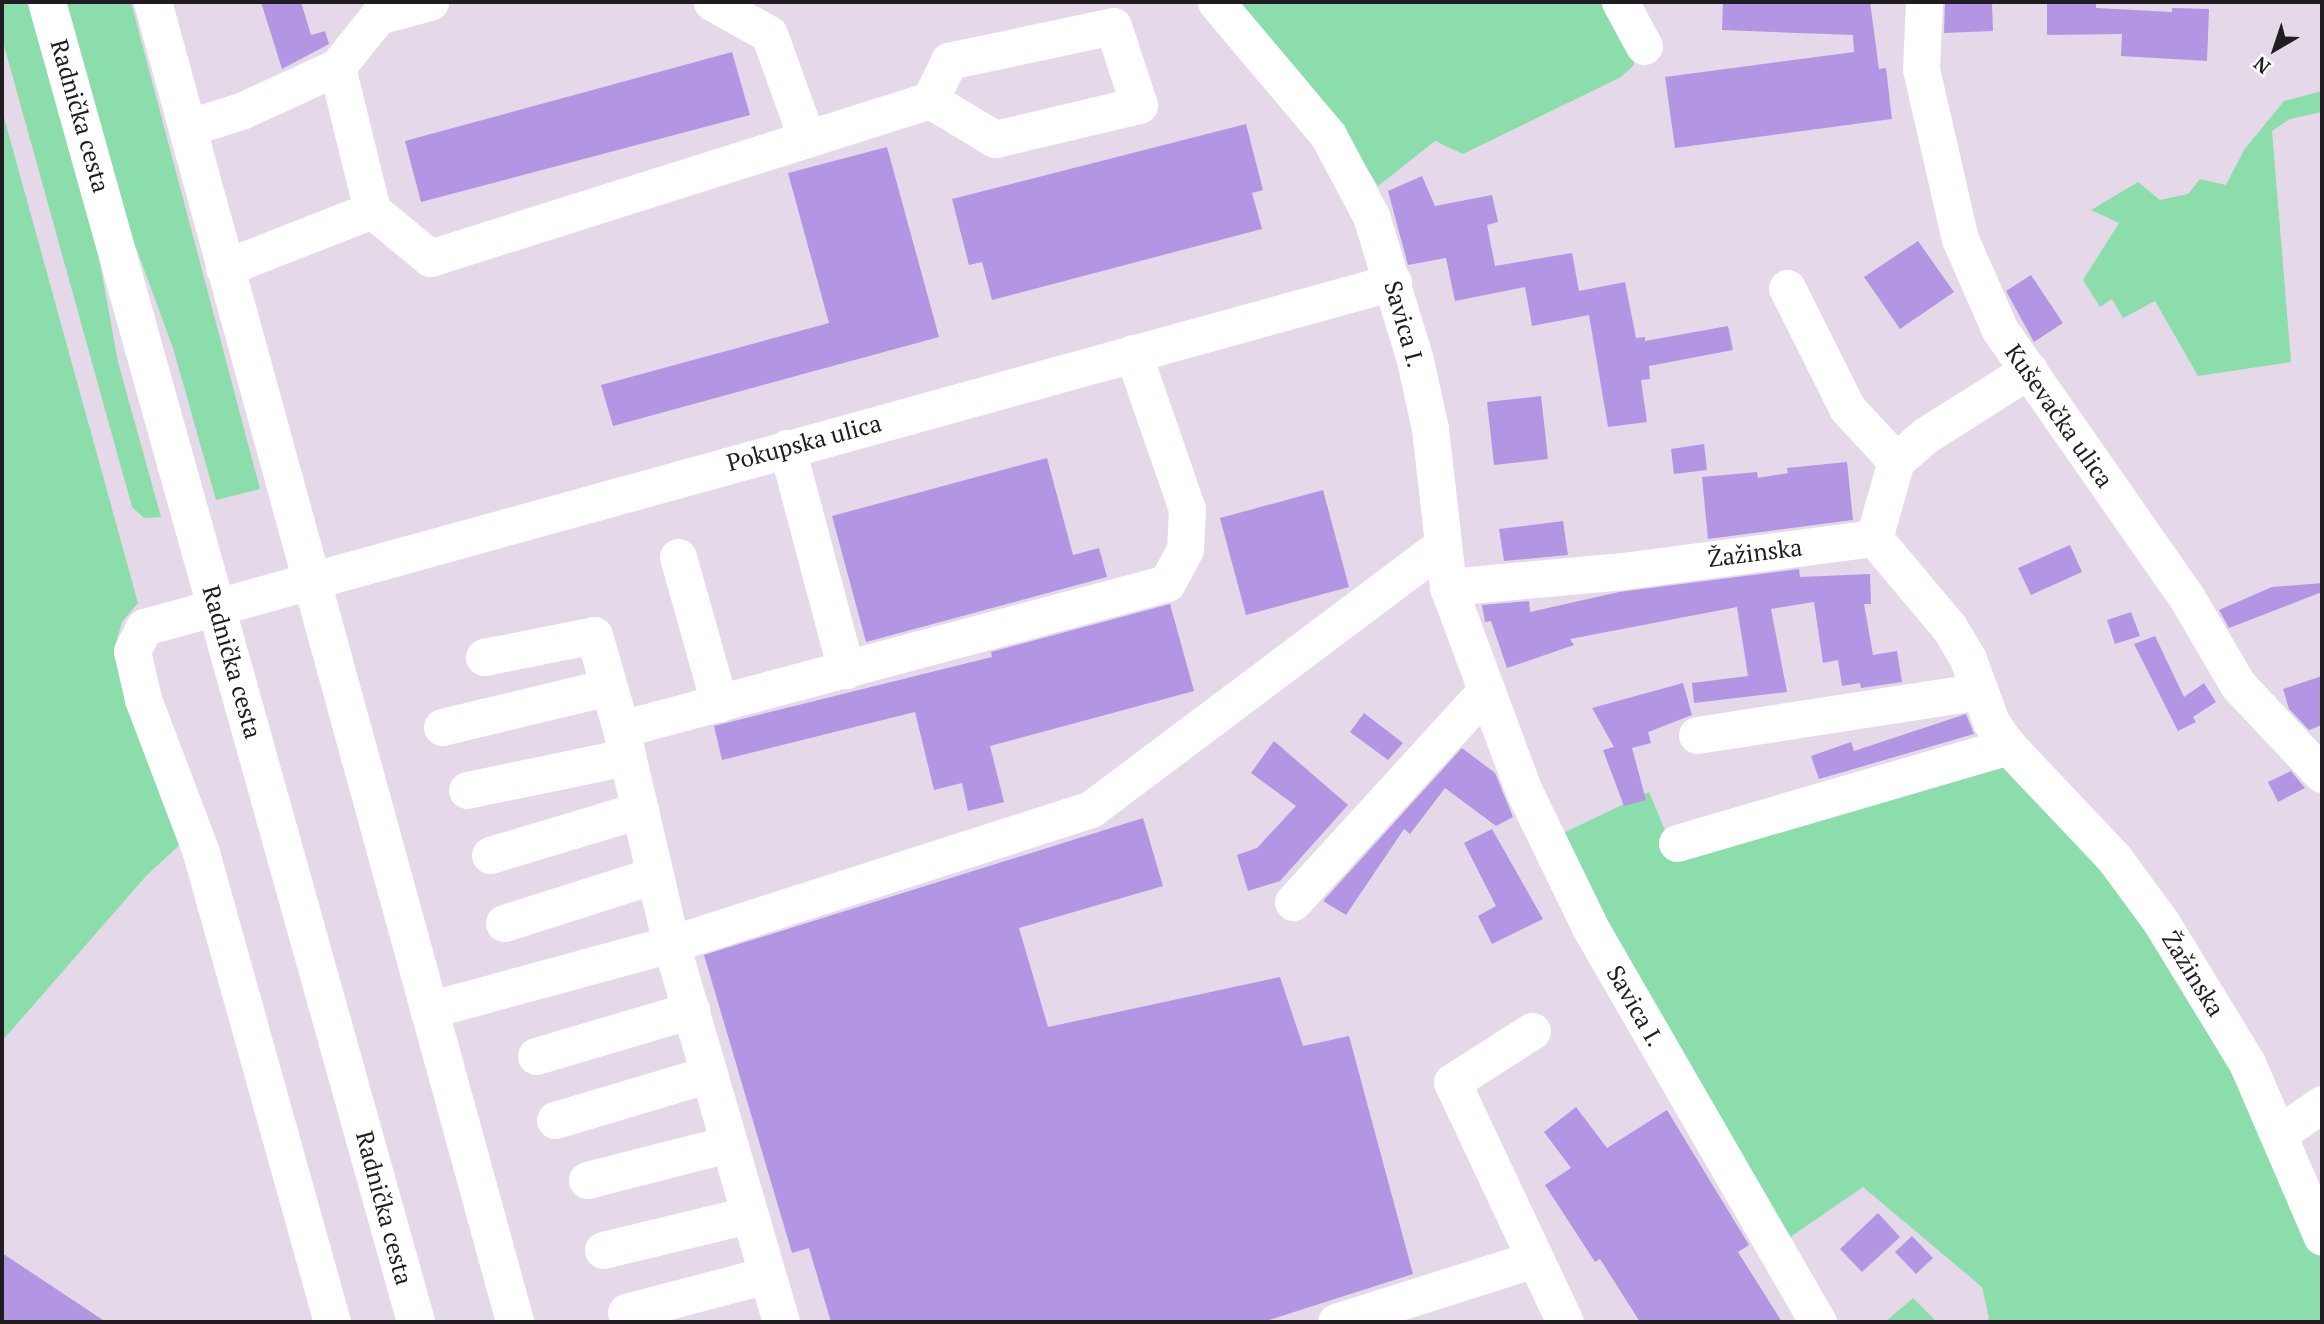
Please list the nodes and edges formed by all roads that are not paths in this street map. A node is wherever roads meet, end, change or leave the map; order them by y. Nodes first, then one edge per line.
1 (47, 2) edge
2 (153, 2) edge
3 (430, 2) edge
4 (712, 2) edge
5 (1216, 2) edge
6 (1620, 2) edge
7 (1924, 2) edge
8 (1644, 46) dead end
9 (337, 66) junction
10 (930, 100) junction
11 (187, 128) junction
12 (807, 139) junction
13 (372, 210) junction
14 (225, 268) junction
15 (1392, 282) junction
16 (1787, 288) dead end
17 (1133, 353) junction
18 (2029, 370) junction
19 (787, 448) junction
20 (1896, 461) junction
21 (1874, 538) junction
22 (1442, 545) junction
23 (678, 557) dead end
24 (311, 578) junction
25 (1448, 587) junction
26 (216, 604) junction
27 (484, 657) dead end
28 (846, 670) junction
29 (608, 687) junction
30 (1486, 691) junction
31 (1980, 691) junction
32 (719, 703) junction
33 (442, 727) dead end
34 (1697, 735) dead end
35 (624, 743) junction
36 (2008, 746) junction
37 (2317, 759) edge
38 (467, 790) dead end
39 (640, 810) junction
40 (1677, 843) dead end
41 (490, 855) dead end
42 (655, 875) junction
43 (1293, 902) dead end
44 (504, 923) dead end
45 (671, 944) junction
46 (428, 1010) junction
47 (691, 1010) junction
48 (1532, 1031) dead end
49 (536, 1056) dead end
50 (709, 1074) junction
51 (2322, 1104) edge
52 (555, 1120) dead end
53 (2280, 1133) junction
54 (728, 1144) junction
55 (587, 1180) dead end
56 (748, 1215) junction
57 (2322, 1237) edge
58 (603, 1250) dead end
59 (1535, 1259) junction
60 (766, 1275) junction
61 (626, 1312) dead end
62 (1807, 1318) edge
63 (332, 1322) edge
64 (416, 1322) edge
65 (515, 1322) edge
66 (780, 1322) edge
67 (1336, 1322) edge
68 (1565, 1322) edge

1 - 26 main road, Radnička cesta
2 - 11 main road
3 - 9 street
4 - 12 street
5 - 15 street, Savica I.
6 - 8 street
7 - 18 street, Kuševačka ulica
9 - 11 street
9 - 13 street
10 - 10 street
10 - 12 street
11 - 14 main road
12 - 13 street
13 - 14 street
14 - 24 main road
15 - 17 street, Pokupska ulica
15 - 22 street, Savica I.
16 - 20 street
17 - 19 street, Pokupska ulica
17 - 28 street
18 - 20 street
18 - 37 street, Kuševačka ulica
19 - 24 street, Pokupska ulica
19 - 28 street
20 - 21 street
21 - 25 street, Žažinska
21 - 31 street, Žažinska
22 - 25 street, Savica I.
22 - 45 street
23 - 32 street
24 - 26 street, Pokupska ulica
24 - 46 main road
25 - 30 street, Savica I.
26 - 63 street, Pokupska ulica
26 - 64 main road, Radnička cesta
27 - 29 street
28 - 32 street
29 - 33 street
29 - 35 street
30 - 43 street
30 - 62 street, Savica I.
31 - 34 street
31 - 36 street, Žažinska
32 - 35 street
35 - 38 street
35 - 39 street
36 - 40 street
36 - 53 street, Žažinska
39 - 41 street
39 - 42 street
42 - 44 street
42 - 45 street
45 - 46 street
45 - 47 street
46 - 65 main road
47 - 49 street
47 - 50 street
48 - 59 street
50 - 52 street
50 - 54 street
51 - 53 street
53 - 57 street, Žažinska
54 - 55 street
54 - 56 street
56 - 58 street
56 - 60 street
59 - 67 street
59 - 68 street
60 - 61 street
60 - 66 street

